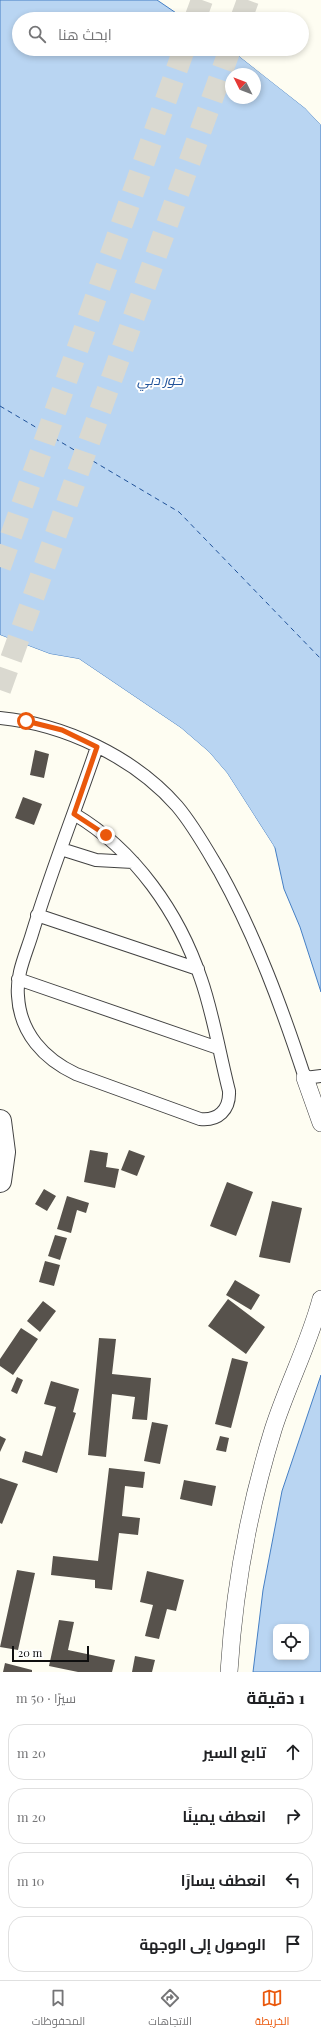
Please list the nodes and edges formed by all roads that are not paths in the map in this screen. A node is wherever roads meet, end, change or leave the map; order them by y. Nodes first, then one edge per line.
1 (0, 718) edge
2 (97, 747) junction
3 (74, 814) junction
4 (61, 848) junction
5 (133, 862) junction
6 (37, 915) junction
7 (198, 969) junction
8 (18, 978) junction
9 (218, 1048) junction
10 (313, 1077) edge
11 (0, 1121) edge
12 (321, 1123) edge
13 (1, 1167) edge
14 (321, 1299) edge
15 (229, 1672) edge

1 - 2 lane
2 - 3 lane
2 - 10 lane
3 - 4 lane
3 - 5 lane
4 - 5 lane
4 - 6 lane
5 - 7 lane
6 - 7 lane
6 - 8 lane
7 - 9 lane
8 - 9 lane
8 - 9 lane
10 - 12 street
11 - 13 street
14 - 15 street

